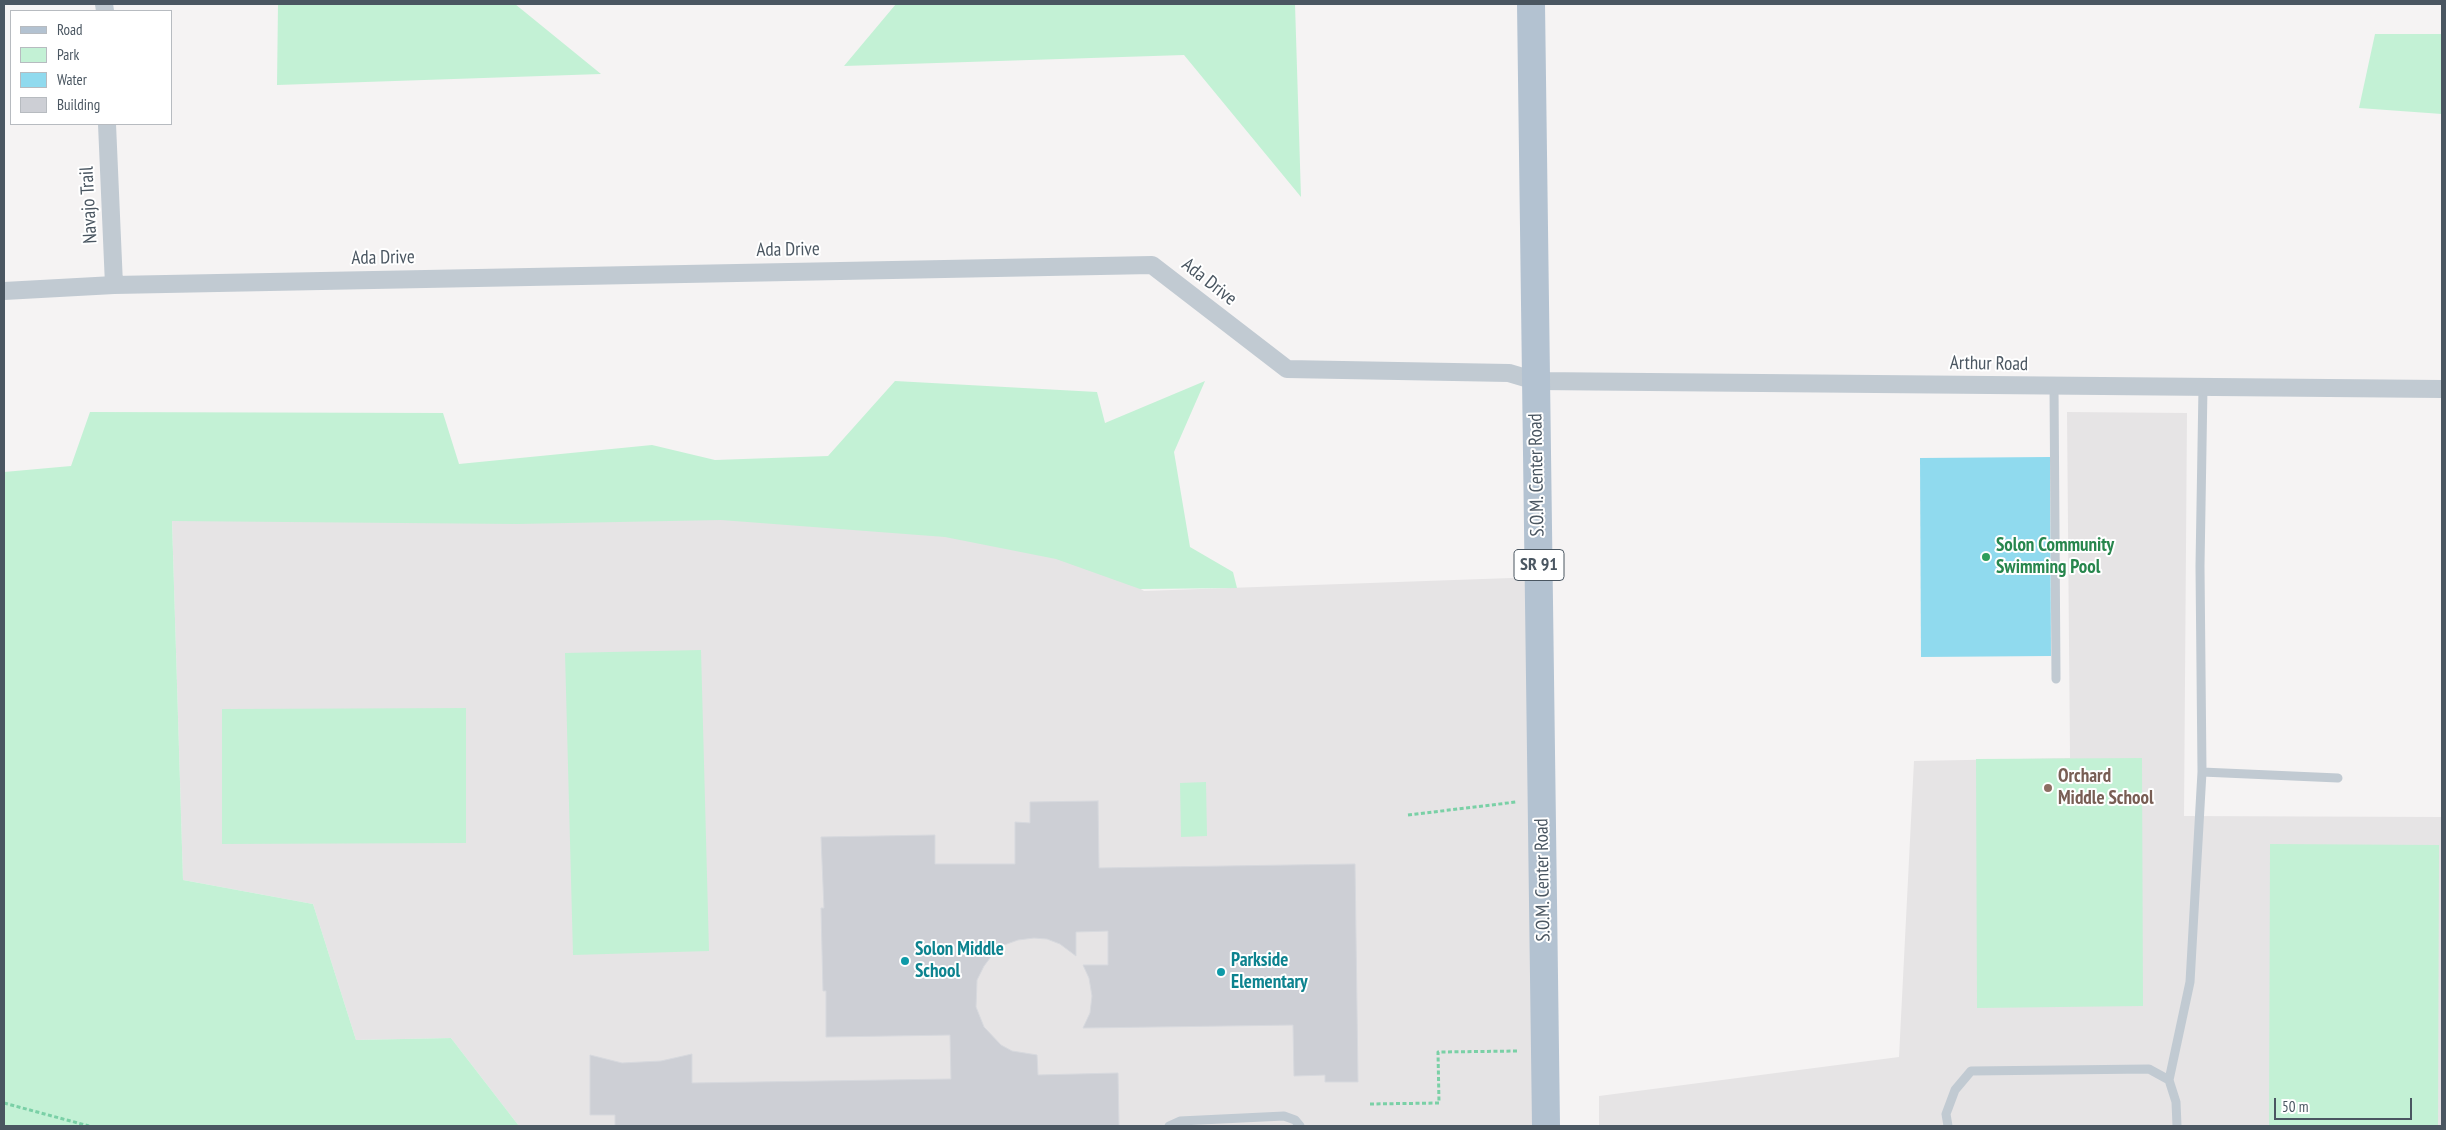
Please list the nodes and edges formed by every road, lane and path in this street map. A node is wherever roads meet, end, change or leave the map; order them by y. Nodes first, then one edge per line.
1 (1531, 4) edge
2 (107, 125) edge
3 (114, 285) junction
4 (4, 290) edge
5 (1536, 381) junction
6 (2054, 386) junction
7 (2203, 387) junction
8 (2442, 390) edge
9 (2056, 679) dead end
10 (2202, 772) junction
11 (2338, 778) dead end
12 (1516, 802) dead end
13 (1408, 815) dead end
14 (1519, 1052) dead end
15 (2169, 1080) junction
16 (4, 1103) edge
17 (1370, 1104) dead end
18 (89, 1126) edge
19 (1169, 1126) edge
20 (1300, 1126) edge
21 (1546, 1126) edge
22 (1948, 1126) edge
23 (2177, 1126) edge

1 - 5 main road, S.O.M. Center Road / SR 91
2 - 3 street, Navajo Trail
3 - 4 street, Ada Drive
3 - 5 street, Ada Drive
5 - 6 street, Arthur Road
5 - 21 main road, S.O.M. Center Road / SR 91
6 - 7 street, Arthur Road
6 - 9 lane
7 - 8 street, Arthur Road
7 - 10 lane
10 - 11 lane
10 - 15 lane
12 - 13 path
14 - 17 path
15 - 22 lane
15 - 23 lane
16 - 18 path
19 - 20 lane

